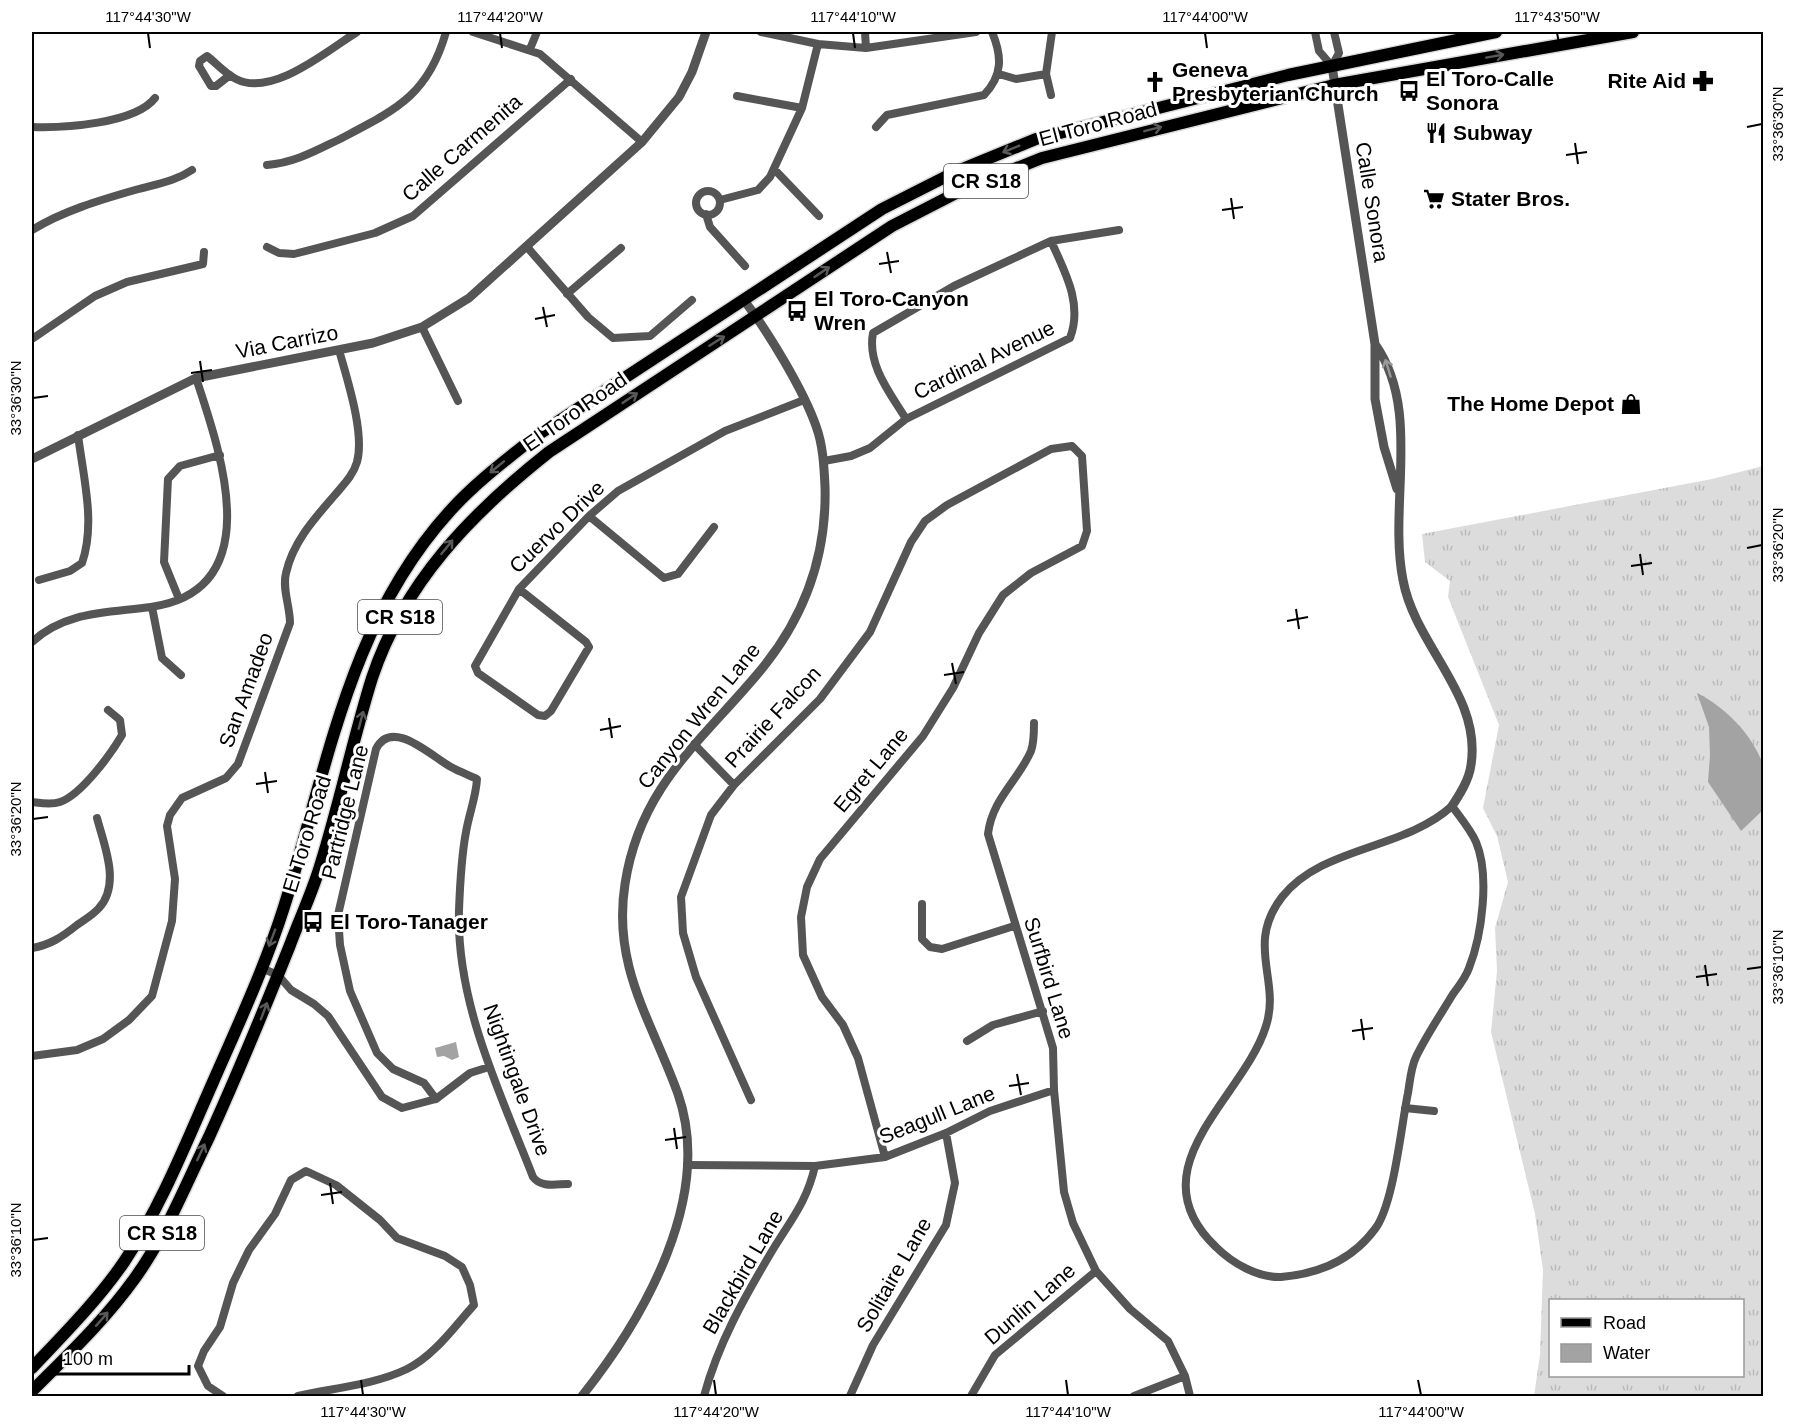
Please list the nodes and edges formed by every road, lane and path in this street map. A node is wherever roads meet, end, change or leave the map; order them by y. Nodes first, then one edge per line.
1 (357, 32) edge
2 (446, 32) edge
3 (473, 32) edge
4 (537, 32) edge
5 (706, 32) edge
6 (763, 32) edge
7 (865, 32) edge
8 (976, 32) edge
9 (992, 32) edge
10 (1053, 32) edge
11 (1315, 32) edge
12 (1334, 32) edge
13 (1496, 32) edge
14 (1633, 32) edge
15 (960, 33) edge
16 (818, 44) junction
17 (866, 48) junction
18 (530, 49) junction
19 (1332, 66) junction
20 (1046, 74) junction
21 (230, 75) dead end
22 (999, 75) junction
23 (571, 79) junction
24 (1334, 85) junction
25 (1051, 95) dead end
26 (737, 96) dead end
27 (155, 98) dead end
28 (802, 108) junction
29 (32, 127) edge
30 (876, 127) dead end
31 (642, 142) junction
32 (267, 165) dead end
33 (774, 169) junction
34 (192, 170) dead end
35 (720, 200) junction
36 (706, 214) junction
37 (819, 216) dead end
38 (32, 230) edge
39 (1119, 230) dead end
40 (1051, 241) junction
41 (267, 247) dead end
42 (527, 248) junction
43 (621, 248) dead end
44 (204, 252) dead end
45 (745, 266) dead end
46 (567, 294) junction
47 (743, 299) junction
48 (692, 300) dead end
49 (756, 316) junction
50 (422, 327) junction
51 (32, 339) edge
52 (1375, 344) junction
53 (339, 350) junction
54 (196, 378) junction
55 (804, 400) junction
56 (458, 401) dead end
57 (906, 419) junction
58 (1400, 425) junction
59 (78, 435) junction
60 (1382, 436) junction
61 (1072, 446) joint
62 (220, 455) junction
63 (32, 459) edge
64 (824, 461) junction
65 (1399, 494) junction
66 (589, 516) junction
67 (714, 526) dead end
68 (39, 580) dead end
69 (519, 589) junction
70 (179, 599) junction
71 (152, 607) junction
72 (32, 642) edge
73 (182, 675) dead end
74 (108, 710) dead end
75 (1034, 723) dead end
76 (694, 744) junction
77 (477, 779) joint
78 (734, 785) junction
79 (32, 802) edge
80 (1452, 806) junction
81 (97, 818) dead end
82 (922, 904) dead end
83 (1014, 926) junction
84 (32, 948) edge
85 (261, 968) junction
86 (278, 975) junction
87 (1043, 1011) junction
88 (967, 1041) dead end
89 (32, 1056) edge
90 (489, 1066) junction
91 (1054, 1090) junction
92 (436, 1099) junction
93 (752, 1100) dead end
94 (1405, 1108) junction
95 (1434, 1111) dead end
96 (946, 1133) junction
97 (885, 1157) junction
98 (687, 1165) junction
99 (815, 1166) junction
100 (568, 1184) dead end
101 (1096, 1271) junction
102 (32, 1368) edge
103 (1185, 1376) junction
104 (32, 1391) edge
105 (223, 1396) edge
106 (298, 1396) edge
107 (582, 1396) edge
108 (704, 1396) edge
109 (850, 1396) edge
110 (971, 1396) edge
111 (1134, 1396) edge
112 (1191, 1396) edge

1 - 21 street
2 - 32 street
3 - 18 street
4 - 18 street
5 - 31 street, Via Carrizo
6 - 16 street
7 - 17 street
8 - 15 street
9 - 22 street
10 - 20 street
11 - 19 street, Calle Sonora
12 - 19 street, Calle Sonora
13 - 19 main road, El Toro Road / CR S18
24 -> 14 main road, El Toro Road / CR S18
15 - 17 street
16 - 17 street
16 - 28 street
18 - 23 street
19 - 24 street, Calle Sonora
19 -> 47 main road, El Toro Road / CR S18
20 - 22 street
20 - 25 street
22 - 30 street
23 - 31 street
23 - 41 street, Calle Carmenita
49 -> 24 main road, El Toro Road / CR S18
24 - 52 street, Calle Sonora
26 - 28 street
27 - 29 street
28 - 33 street
31 - 42 street, Via Carrizo
33 - 35 street
33 - 37 street
34 - 38 street
35 - 36 street
35 - 36 street
36 - 45 street
39 - 40 street
40 - 57 street, Cardinal Avenue
40 - 57 street
42 - 46 street
42 - 50 street, Via Carrizo
43 - 46 street
44 - 51 street
46 - 48 street
47 - 49 street, Canyon Wren Lane
47 -> 85 main road, El Toro Road / CR S18
49 - 55 street, Canyon Wren Lane
86 -> 49 main road, El Toro Road / CR S18
50 - 53 street, Via Carrizo
50 - 56 street
58 -> 52 street, Calle Sonora
52 - 60 street, Calle Sonora
53 - 54 street, Via Carrizo
53 - 89 street, San Amadeo
54 - 59 street, Via Carrizo
54 - 62 street
55 - 64 street, Canyon Wren Lane
55 - 66 street, Cuervo Drive
57 - 64 street, Cardinal Avenue
58 - 60 street
58 - 65 street, Calle Sonora
59 - 63 street, Via Carrizo
59 - 68 street
60 - 65 street, Calle Sonora
61 - 78 street, Prairie Falcon
61 - 97 street, Egret Lane
62 - 70 street
62 - 70 street
64 - 76 street, Canyon Wren Lane
65 - 80 street, Calle Sonora
66 - 67 street
66 - 69 street, Cuervo Drive
69 - 69 street, Cuervo Drive
70 - 71 street
71 - 72 street
71 - 73 street
74 - 79 street
75 - 83 street, Surfbird Lane
76 - 78 street
76 - 98 street, Canyon Wren Lane
77 - 90 street, Nightingale Drive
77 - 92 street, Partridge Lane
78 - 93 street, Prairie Falcon
80 - 94 street
80 - 94 street
81 - 84 street
82 - 83 street
83 - 87 street, Surfbird Lane
85 - 86 street
85 - 102 main road, El Toro Road / CR S18
86 - 92 street
104 -> 86 main road, El Toro Road / CR S18
87 - 88 street
87 - 91 street, Surfbird Lane
90 - 92 street
90 - 100 street, Nightingale Drive
91 - 96 street, Seagull Lane
91 - 101 street, Surfbird Lane
94 - 95 street
96 - 97 street, Seagull Lane
96 - 109 street, Solitaire Lane
97 - 99 street, Seagull Lane
98 - 99 street, Seagull Lane
98 - 107 street, Canyon Wren Lane
99 - 108 street, Blackbird Lane
101 - 103 street, Surfbird Lane
101 - 110 street, Dunlin Lane
103 - 111 street
103 - 112 street, Surfbird Lane
105 - 106 street

